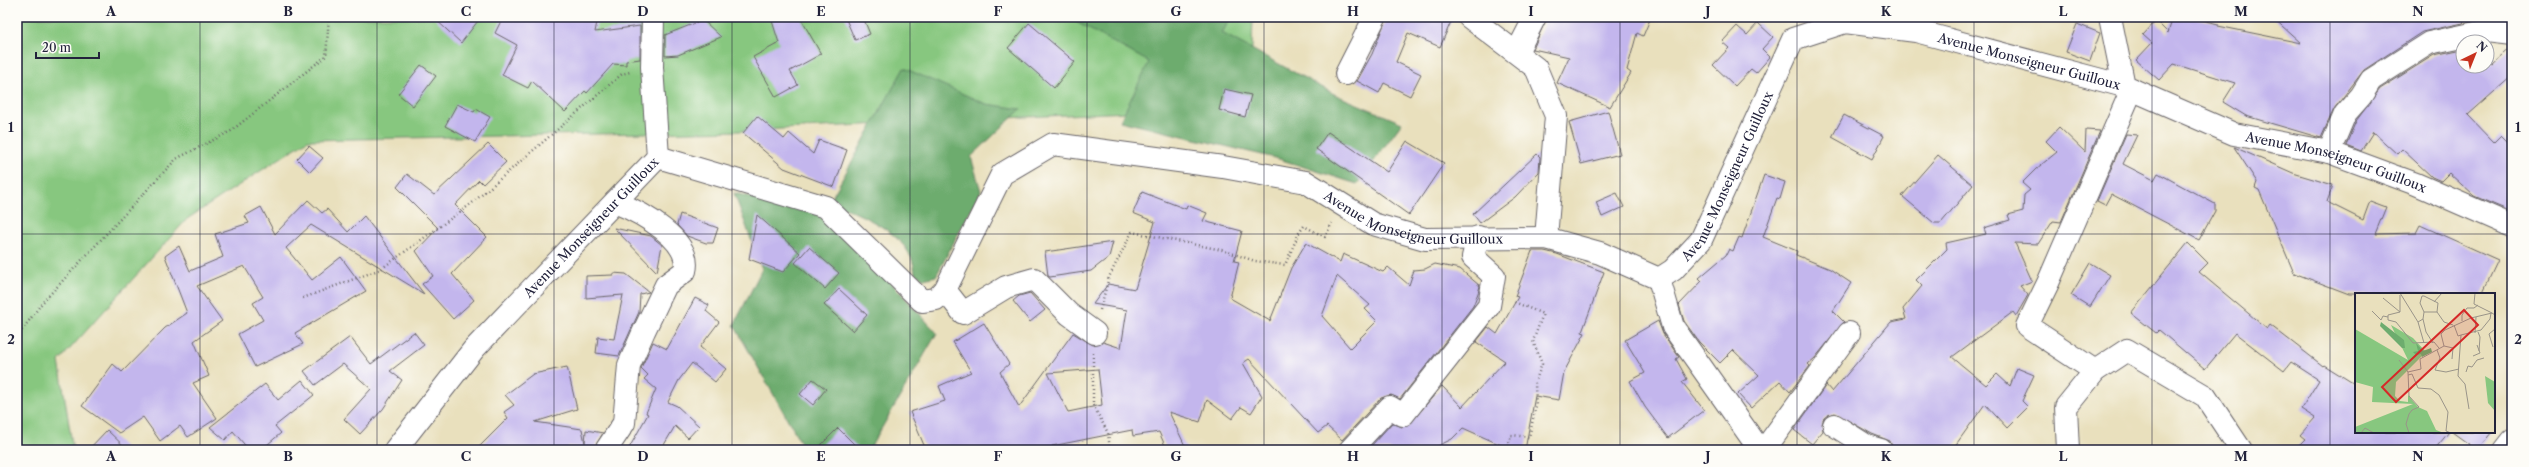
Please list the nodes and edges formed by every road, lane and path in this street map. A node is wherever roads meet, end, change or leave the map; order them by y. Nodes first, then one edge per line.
1 (329, 17) edge
2 (653, 17) edge
3 (1375, 17) edge
4 (1469, 17) edge
5 (1535, 17) edge
6 (2110, 17) edge
7 (2512, 34) edge
8 (1517, 52) junction
9 (652, 68) junction
10 (1346, 74) dead end
11 (2128, 87) junction
12 (2329, 152) junction
13 (658, 157) junction
14 (615, 202) junction
15 (1341, 204) junction
16 (2512, 226) edge
17 (1478, 237) junction
18 (1546, 238) junction
19 (1659, 279) junction
20 (945, 290) junction
21 (1490, 297) junction
22 (303, 298) dead end
23 (1095, 333) junction
24 (1849, 333) dead end
25 (17, 337) edge
26 (2095, 371) junction
27 (1834, 425) dead end
28 (2512, 441) edge
29 (395, 450) edge
30 (606, 450) edge
31 (1110, 450) edge
32 (1350, 450) edge
33 (1507, 450) edge
34 (1760, 450) edge
35 (1764, 450) edge
36 (1881, 450) edge
37 (2068, 450) edge
38 (2241, 450) edge
39 (2505, 450) edge

1 - 25 path
2 - 9 street
3 - 10 street
4 - 8 street
5 - 8 street
6 - 11 street
7 - 12 street
8 - 18 street
9 - 13 street
9 - 22 path
11 - 12 street, Avenue Monseigneur Guilloux
11 - 19 street, Avenue Monseigneur Guilloux
11 - 26 street
12 - 16 street, Avenue Monseigneur Guilloux
13 - 14 street, Avenue Monseigneur Guilloux
13 - 20 street, Avenue Monseigneur Guilloux
14 - 29 street, Avenue Monseigneur Guilloux
14 - 30 street
15 - 17 street, Avenue Monseigneur Guilloux
15 - 20 street, Avenue Monseigneur Guilloux
15 - 23 path
17 - 18 street, Avenue Monseigneur Guilloux
17 - 21 street
18 - 19 street, Avenue Monseigneur Guilloux
19 - 34 street
20 - 23 street
21 - 32 street
21 - 33 path
23 - 31 path
24 - 35 street
26 - 37 street
26 - 38 street
27 - 36 street
28 - 39 street

